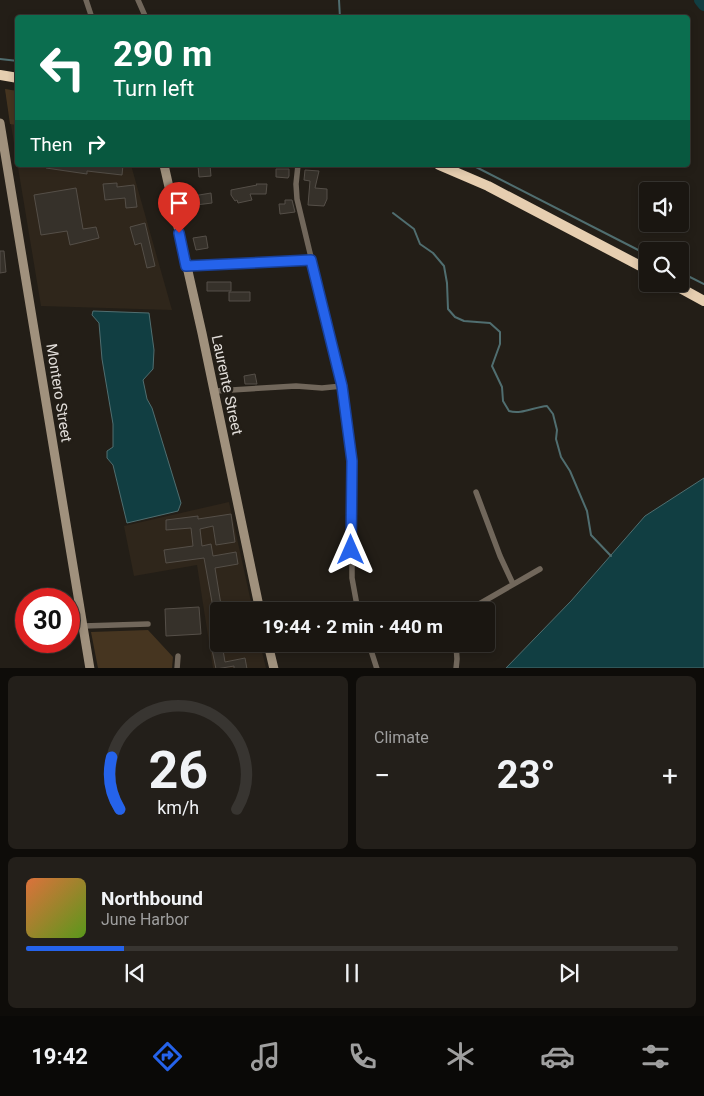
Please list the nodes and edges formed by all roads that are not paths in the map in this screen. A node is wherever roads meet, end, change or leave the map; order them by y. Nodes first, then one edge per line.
1 (86, 0) edge
2 (138, 0) edge
3 (91, 15) edge
4 (145, 15) edge
5 (0, 75) edge
6 (15, 78) edge
7 (0, 123) edge
8 (164, 167) edge
9 (298, 167) edge
10 (444, 167) edge
11 (311, 260) junction
12 (639, 265) edge
13 (186, 266) junction
14 (688, 292) edge
15 (704, 301) edge
16 (342, 386) junction
17 (215, 391) junction
18 (476, 492) dead end
19 (540, 569) dead end
20 (513, 584) junction
21 (258, 602) edge
22 (356, 602) edge
23 (482, 602) edge
24 (148, 624) dead end
25 (83, 626) junction
26 (270, 652) edge
27 (372, 652) edge
28 (457, 652) edge
29 (178, 656) dead end
30 (90, 668) edge
31 (177, 668) edge
32 (274, 668) edge
33 (377, 668) edge
34 (456, 668) edge

1 - 3 street
2 - 4 street
5 - 6 highway
7 - 25 street, Montero Street
8 - 13 street, Laurente Street
9 - 11 street
10 - 12 highway
11 - 13 street
11 - 16 street
13 - 17 street, Laurente Street
14 - 15 highway
16 - 17 street
16 - 22 street
17 - 21 street, Laurente Street
18 - 20 street
19 - 20 street
20 - 23 street
24 - 25 street
25 - 30 street, Montero Street
26 - 32 street
27 - 33 street
28 - 34 street
29 - 31 street

